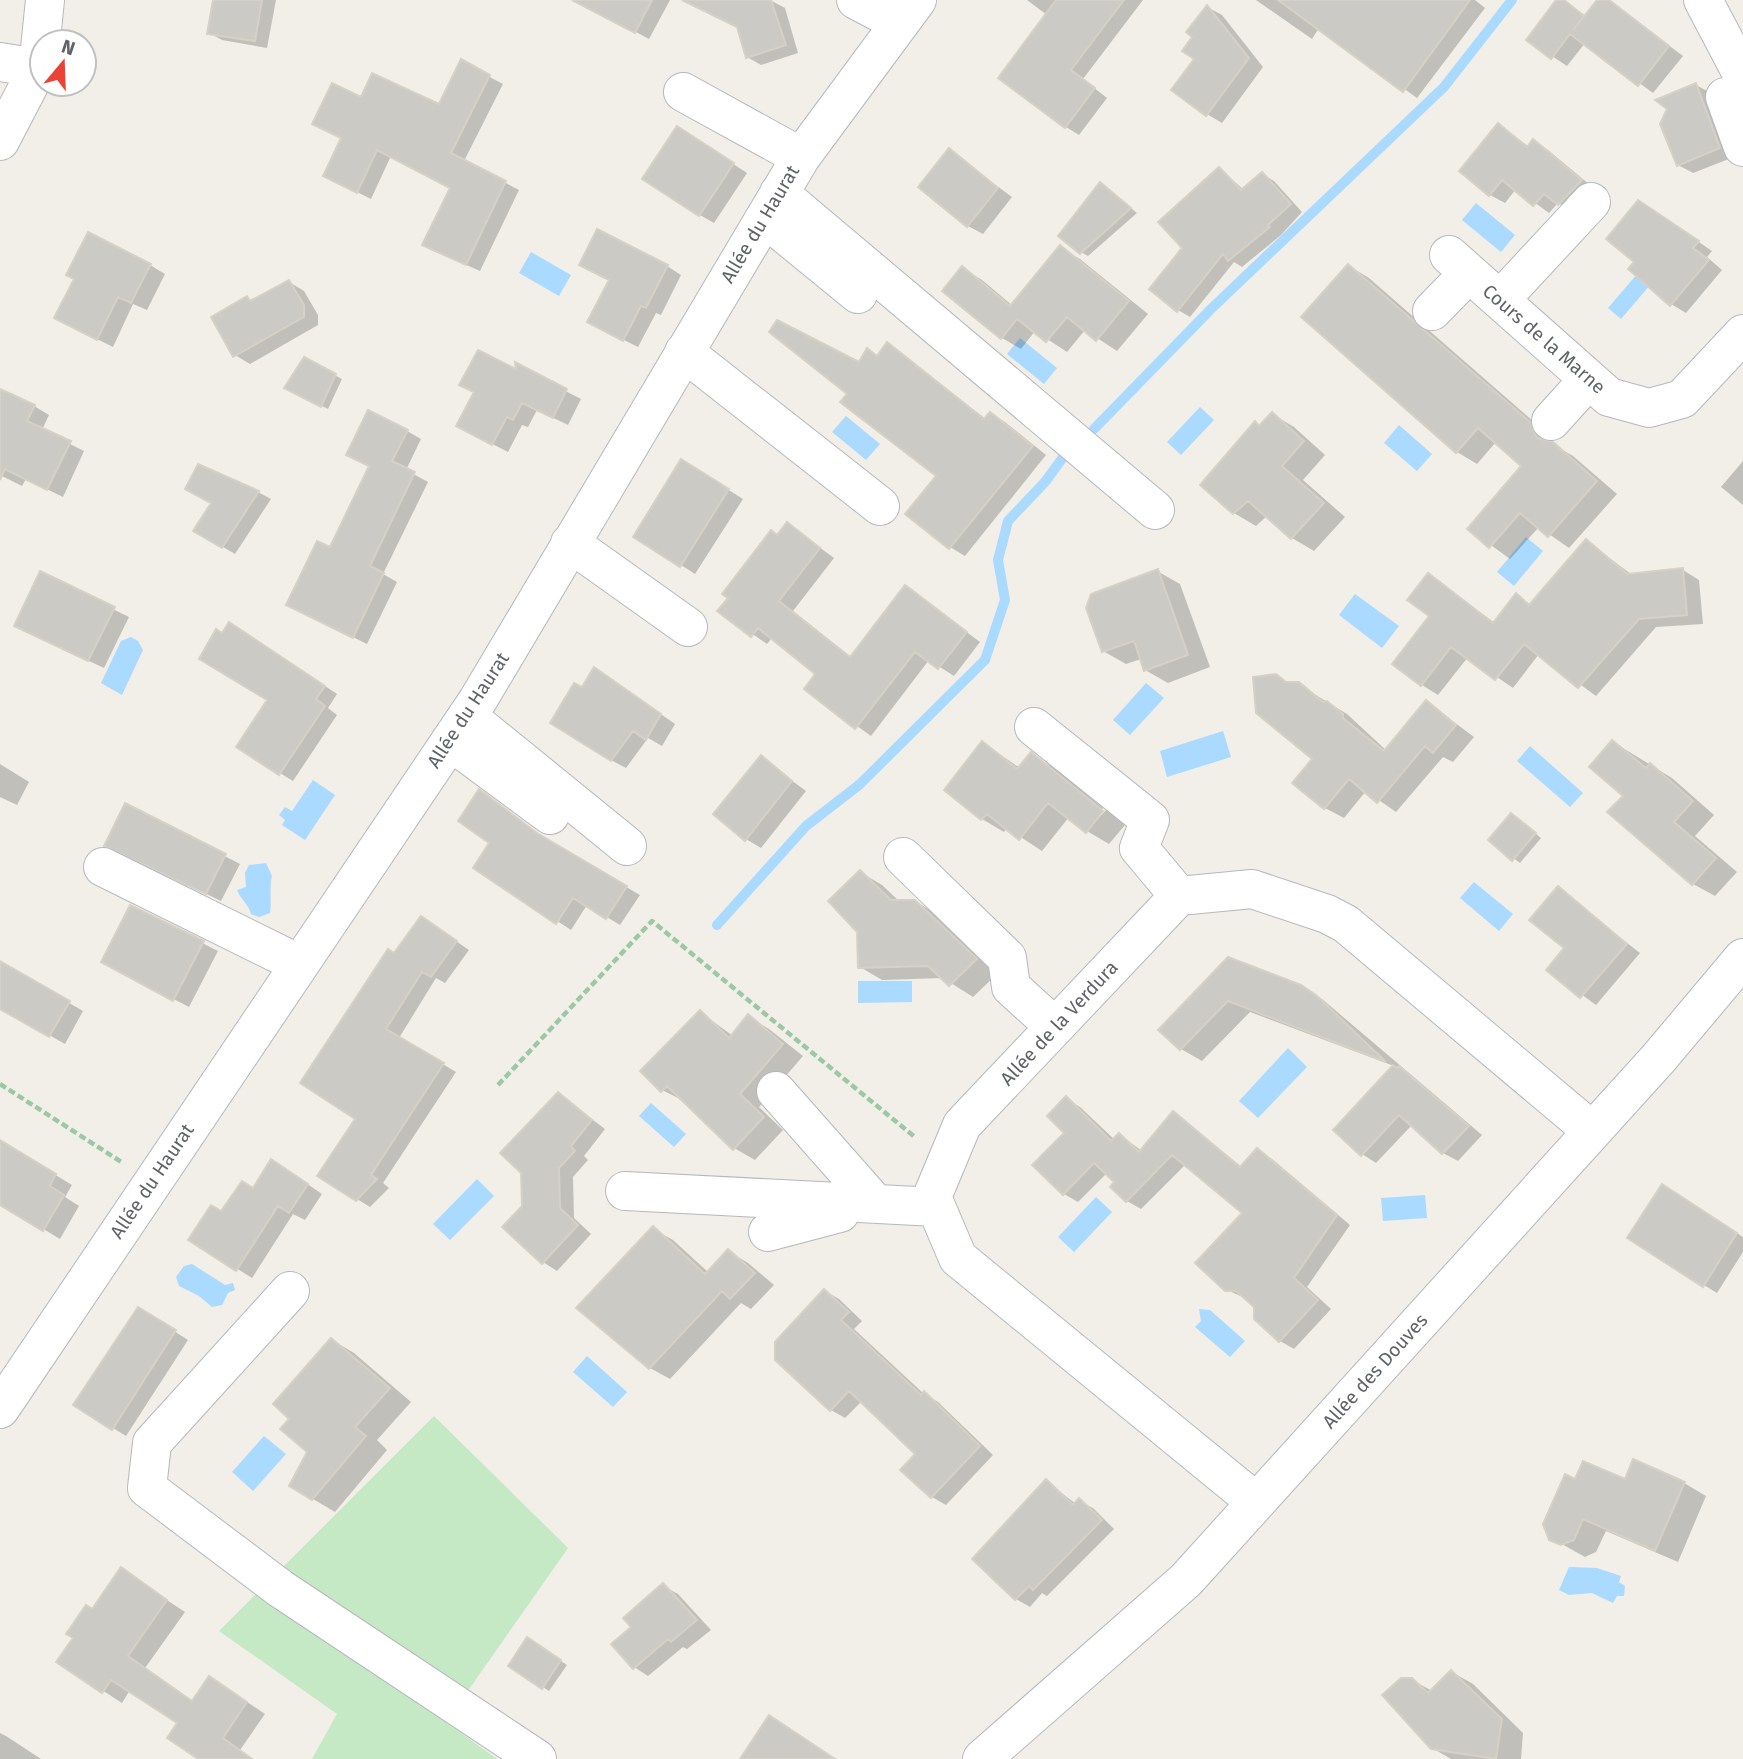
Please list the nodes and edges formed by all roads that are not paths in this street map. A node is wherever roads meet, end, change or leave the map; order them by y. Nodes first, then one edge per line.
1 (45, 0) edge
2 (856, 0) edge
3 (1703, 0) edge
4 (908, 12) edge
5 (42, 28) edge
6 (0, 62) edge
7 (28, 66) edge
8 (28, 87) edge
9 (1734, 87) edge
10 (683, 92) dead end
11 (0, 141) edge
12 (1743, 147) edge
13 (801, 157) junction
14 (1591, 202) dead end
15 (772, 206) junction
16 (860, 296) dead end
17 (1500, 300) junction
18 (1432, 312) dead end
19 (1743, 334) edge
20 (684, 352) junction
21 (1589, 379) junction
22 (1551, 421) dead end
23 (880, 506) dead end
24 (1156, 510) dead end
25 (570, 543) junction
26 (688, 627) dead end
27 (1034, 727) dead end
28 (458, 729) junction
29 (620, 854) dead end
30 (903, 857) dead end
31 (103, 867) dead end
32 (1179, 895) junction
33 (1743, 958) edge
34 (299, 964) junction
35 (1055, 1027) junction
36 (776, 1091) dead end
37 (1590, 1134) junction
38 (625, 1191) dead end
39 (875, 1203) junction
40 (936, 1207) junction
41 (768, 1232) dead end
42 (290, 1290) dead end
43 (0, 1409) edge
44 (1256, 1503) junction
45 (998, 1754) edge
46 (537, 1759) edge

1 - 5 street
2 - 4 street
3 - 9 street
4 - 13 street, Allée du Haurat
6 - 7 street
8 - 11 street
9 - 12 street
10 - 13 street
13 - 15 street, Allée du Haurat
14 - 17 street
15 - 16 street
15 - 20 street, Allée du Haurat
15 - 24 street
17 - 18 street, Cours de la Marne
17 - 21 street, Cours de la Marne
19 - 21 street, Cours de la Marne
20 - 23 street
20 - 25 street, Allée du Haurat
21 - 22 street
25 - 26 street
25 - 28 street, Allée du Haurat
27 - 32 street
28 - 29 street
28 - 34 street, Allée du Haurat
30 - 35 street
31 - 34 street
32 - 35 street, Allée de la Verdura
32 - 37 street
33 - 37 street, Allée des Douves
34 - 43 street, Allée du Haurat
35 - 40 street, Allée de la Verdura
36 - 39 street
37 - 44 street, Allée des Douves
38 - 39 street
39 - 40 street
39 - 41 street
40 - 44 street
42 - 46 street
44 - 45 street, Allée des Douves

